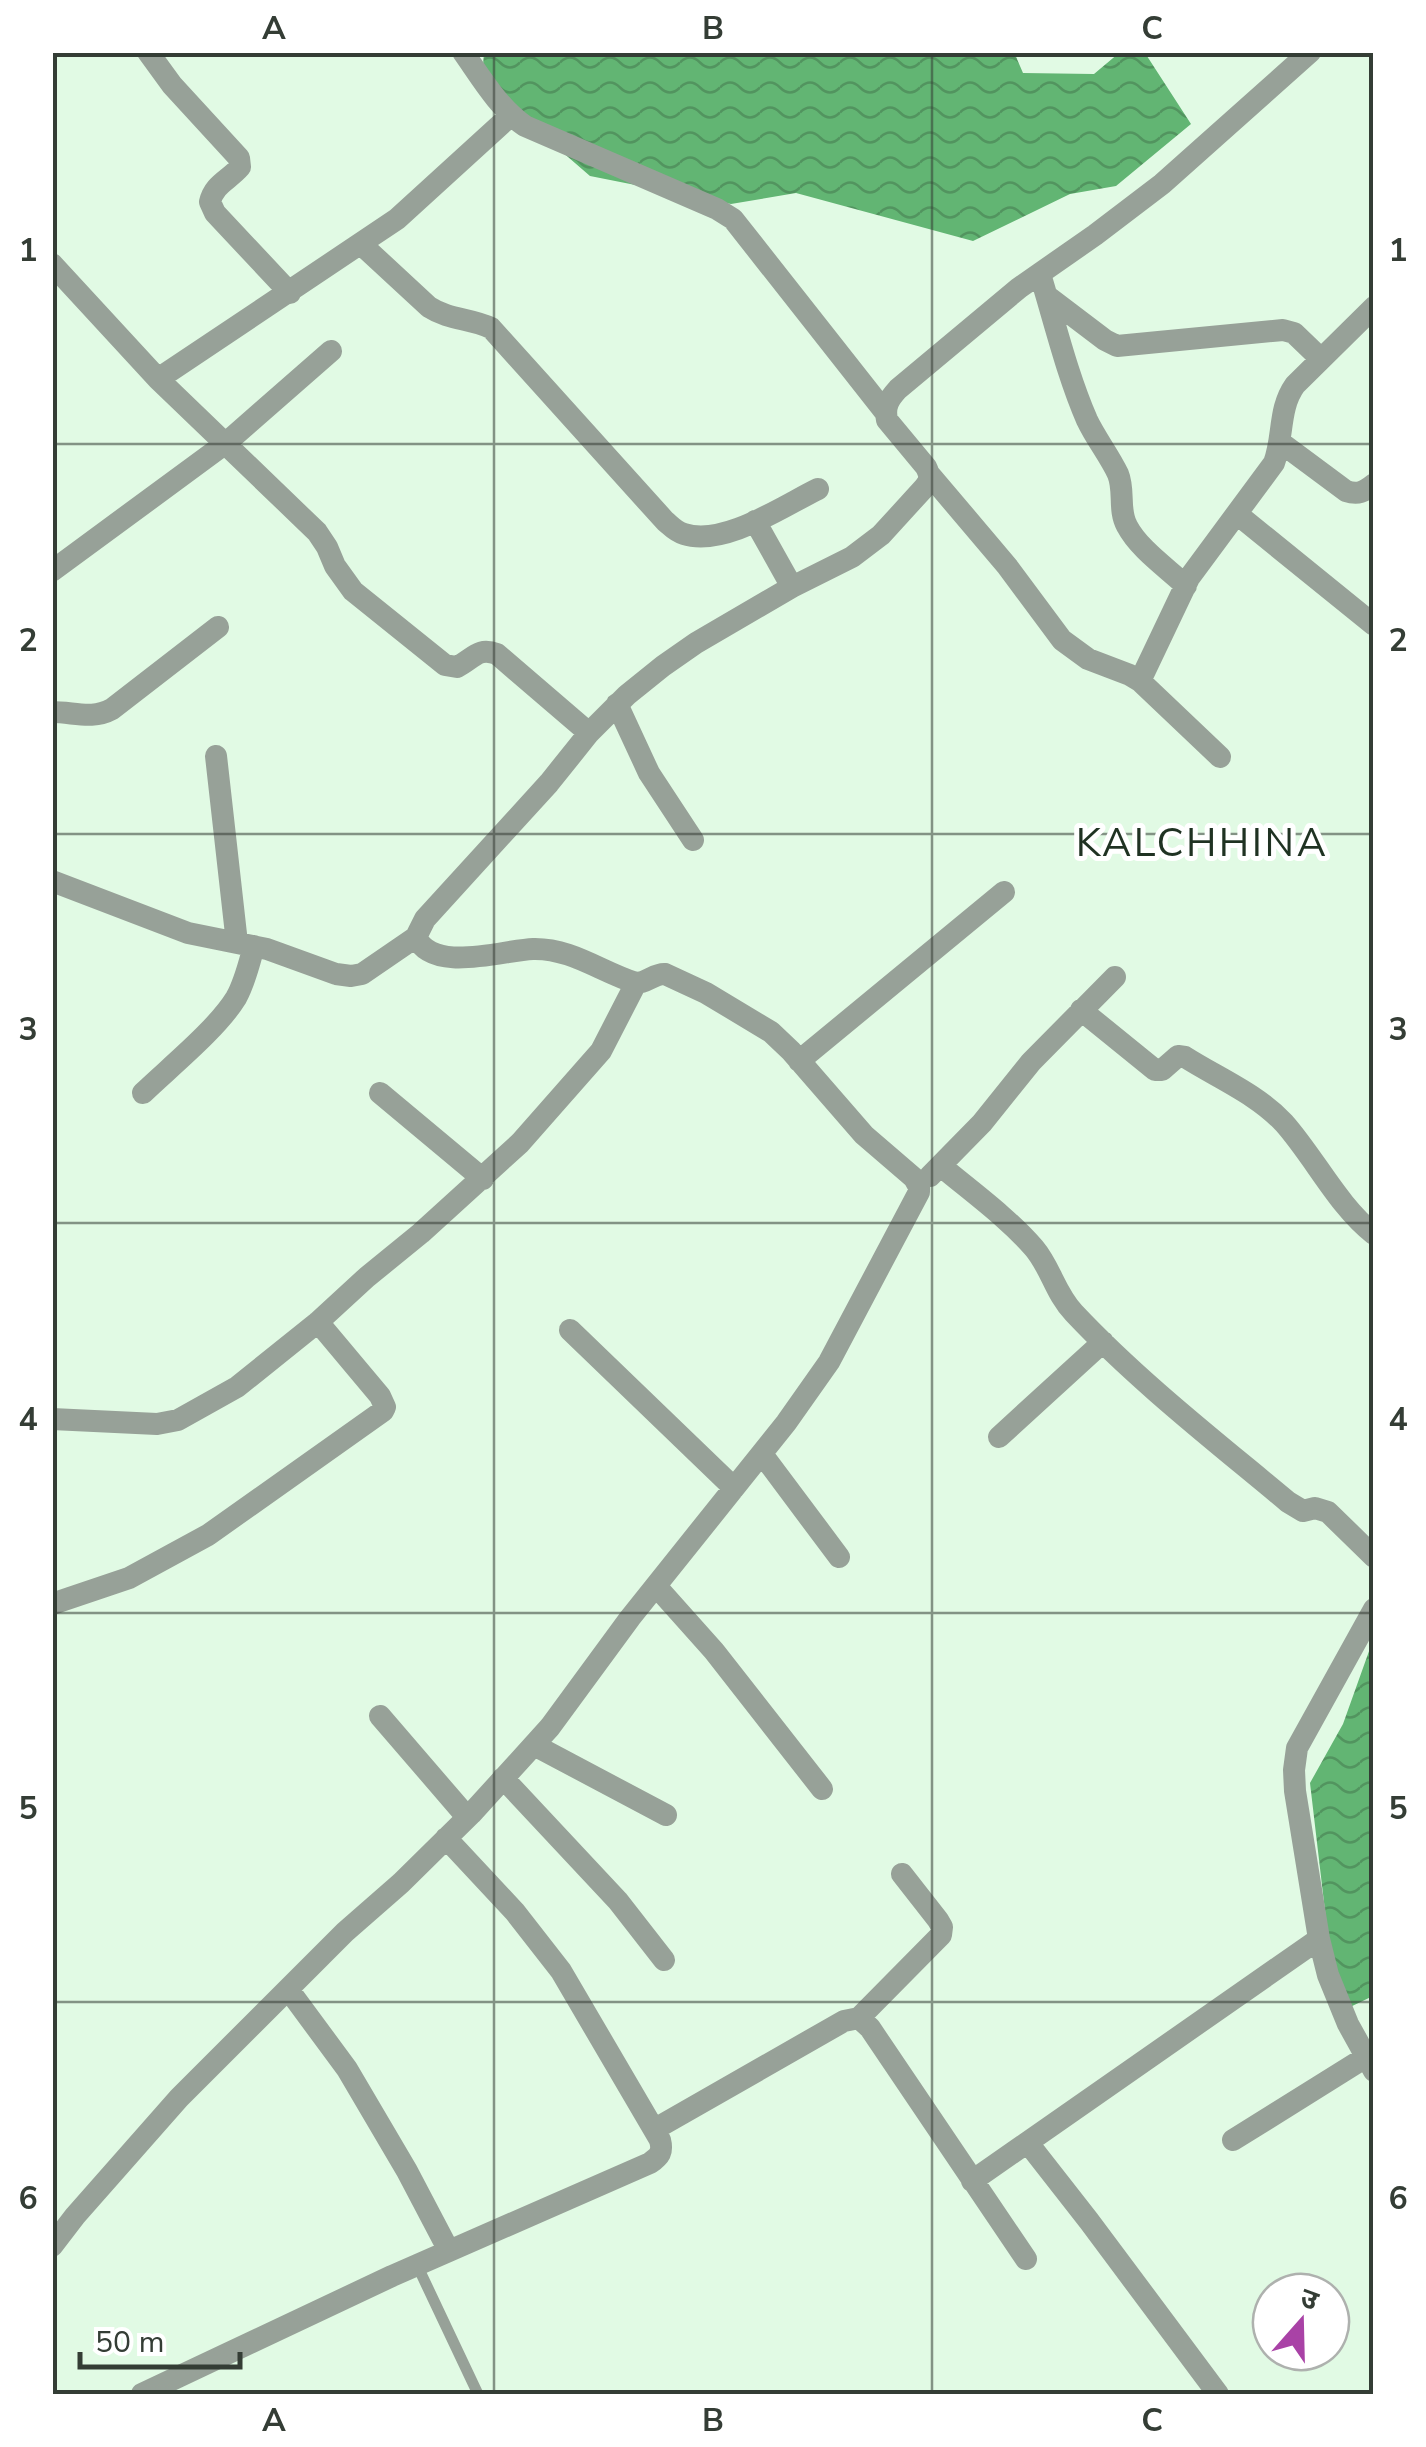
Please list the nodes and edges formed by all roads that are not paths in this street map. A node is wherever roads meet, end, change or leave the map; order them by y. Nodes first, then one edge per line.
1 (148, 52) edge
2 (463, 52) edge
3 (1310, 52) edge
4 (510, 116) junction
5 (362, 244) junction
6 (52, 264) edge
7 (1044, 285) junction
8 (290, 292) junction
9 (1374, 307) edge
10 (331, 351) dead end
11 (1321, 359) junction
12 (158, 379) junction
13 (885, 412) junction
14 (1280, 442) junction
15 (226, 443) junction
16 (930, 475) junction
17 (1374, 484) edge
18 (818, 488) dead end
19 (1237, 514) junction
20 (755, 521) junction
21 (52, 572) edge
22 (1186, 586) junction
23 (792, 588) junction
24 (1374, 625) edge
25 (218, 627) dead end
26 (1140, 681) junction
27 (617, 704) junction
28 (52, 712) edge
29 (588, 733) junction
30 (216, 756) dead end
31 (1220, 758) dead end
32 (693, 840) dead end
33 (52, 881) edge
34 (1004, 892) dead end
35 (416, 938) junction
36 (246, 945) junction
37 (1115, 977) dead end
38 (636, 983) junction
39 (1081, 1010) junction
40 (799, 1061) junction
41 (143, 1093) dead end
42 (380, 1093) dead end
43 (941, 1166) junction
44 (483, 1179) junction
45 (919, 1186) junction
46 (1374, 1234) edge
47 (318, 1322) junction
48 (570, 1330) dead end
49 (1103, 1342) junction
50 (52, 1419) edge
51 (999, 1437) dead end
52 (762, 1454) junction
53 (734, 1488) junction
54 (839, 1556) dead end
55 (1374, 1557) edge
56 (656, 1586) junction
57 (52, 1604) edge
58 (1374, 1609) edge
59 (380, 1716) dead end
60 (534, 1746) junction
61 (503, 1778) junction
62 (822, 1788) dead end
63 (666, 1814) dead end
64 (467, 1817) junction
65 (446, 1838) junction
66 (902, 1874) dead end
67 (1319, 1938) junction
68 (664, 1960) dead end
69 (288, 1988) junction
70 (858, 2018) junction
71 (1370, 2064) edge
72 (654, 2129) junction
73 (1234, 2140) dead end
74 (1028, 2143) junction
75 (972, 2181) junction
76 (52, 2246) edge
77 (449, 2251) junction
78 (1026, 2259) dead end
79 (417, 2265) junction
80 (142, 2394) edge
81 (478, 2394) edge
82 (1218, 2394) edge

1 - 8 street
2 - 4 street
3 - 7 street
4 - 5 street
4 - 13 street
5 - 8 street
5 - 20 street
6 - 12 street
7 - 11 street
7 - 13 street
7 - 22 street
8 - 12 street
9 - 11 street
10 - 15 street
11 - 14 street
12 - 15 street
13 - 16 street
14 - 17 street
14 - 19 street
15 - 21 street
15 - 29 street
16 - 23 street
16 - 26 street
18 - 20 street
19 - 22 street
19 - 24 street
20 - 23 street
22 - 26 street
23 - 27 street
25 - 28 street
26 - 31 street
27 - 29 street
27 - 32 street
29 - 35 street
30 - 36 street
33 - 36 street
34 - 40 street
35 - 36 street
35 - 38 street
36 - 41 street
37 - 39 street
38 - 40 street
38 - 44 street
39 - 43 street
39 - 46 street
40 - 45 street
42 - 44 street
43 - 45 street
43 - 49 street
44 - 47 street
45 - 52 street
47 - 50 street
47 - 57 street
48 - 53 street
49 - 51 street
49 - 55 street
52 - 53 street
52 - 54 street
53 - 56 street
56 - 60 street
56 - 62 street
58 - 67 street
59 - 64 street
60 - 61 street
60 - 63 street
61 - 64 street
61 - 68 street
64 - 65 street
65 - 69 street
65 - 72 street
66 - 70 street
67 - 71 street
67 - 74 street
69 - 76 street
69 - 77 street
70 - 72 street
70 - 75 street
71 - 73 street
72 - 77 street
74 - 75 street
74 - 82 street
75 - 78 street
77 - 79 street
79 - 80 street
79 - 81 lane

